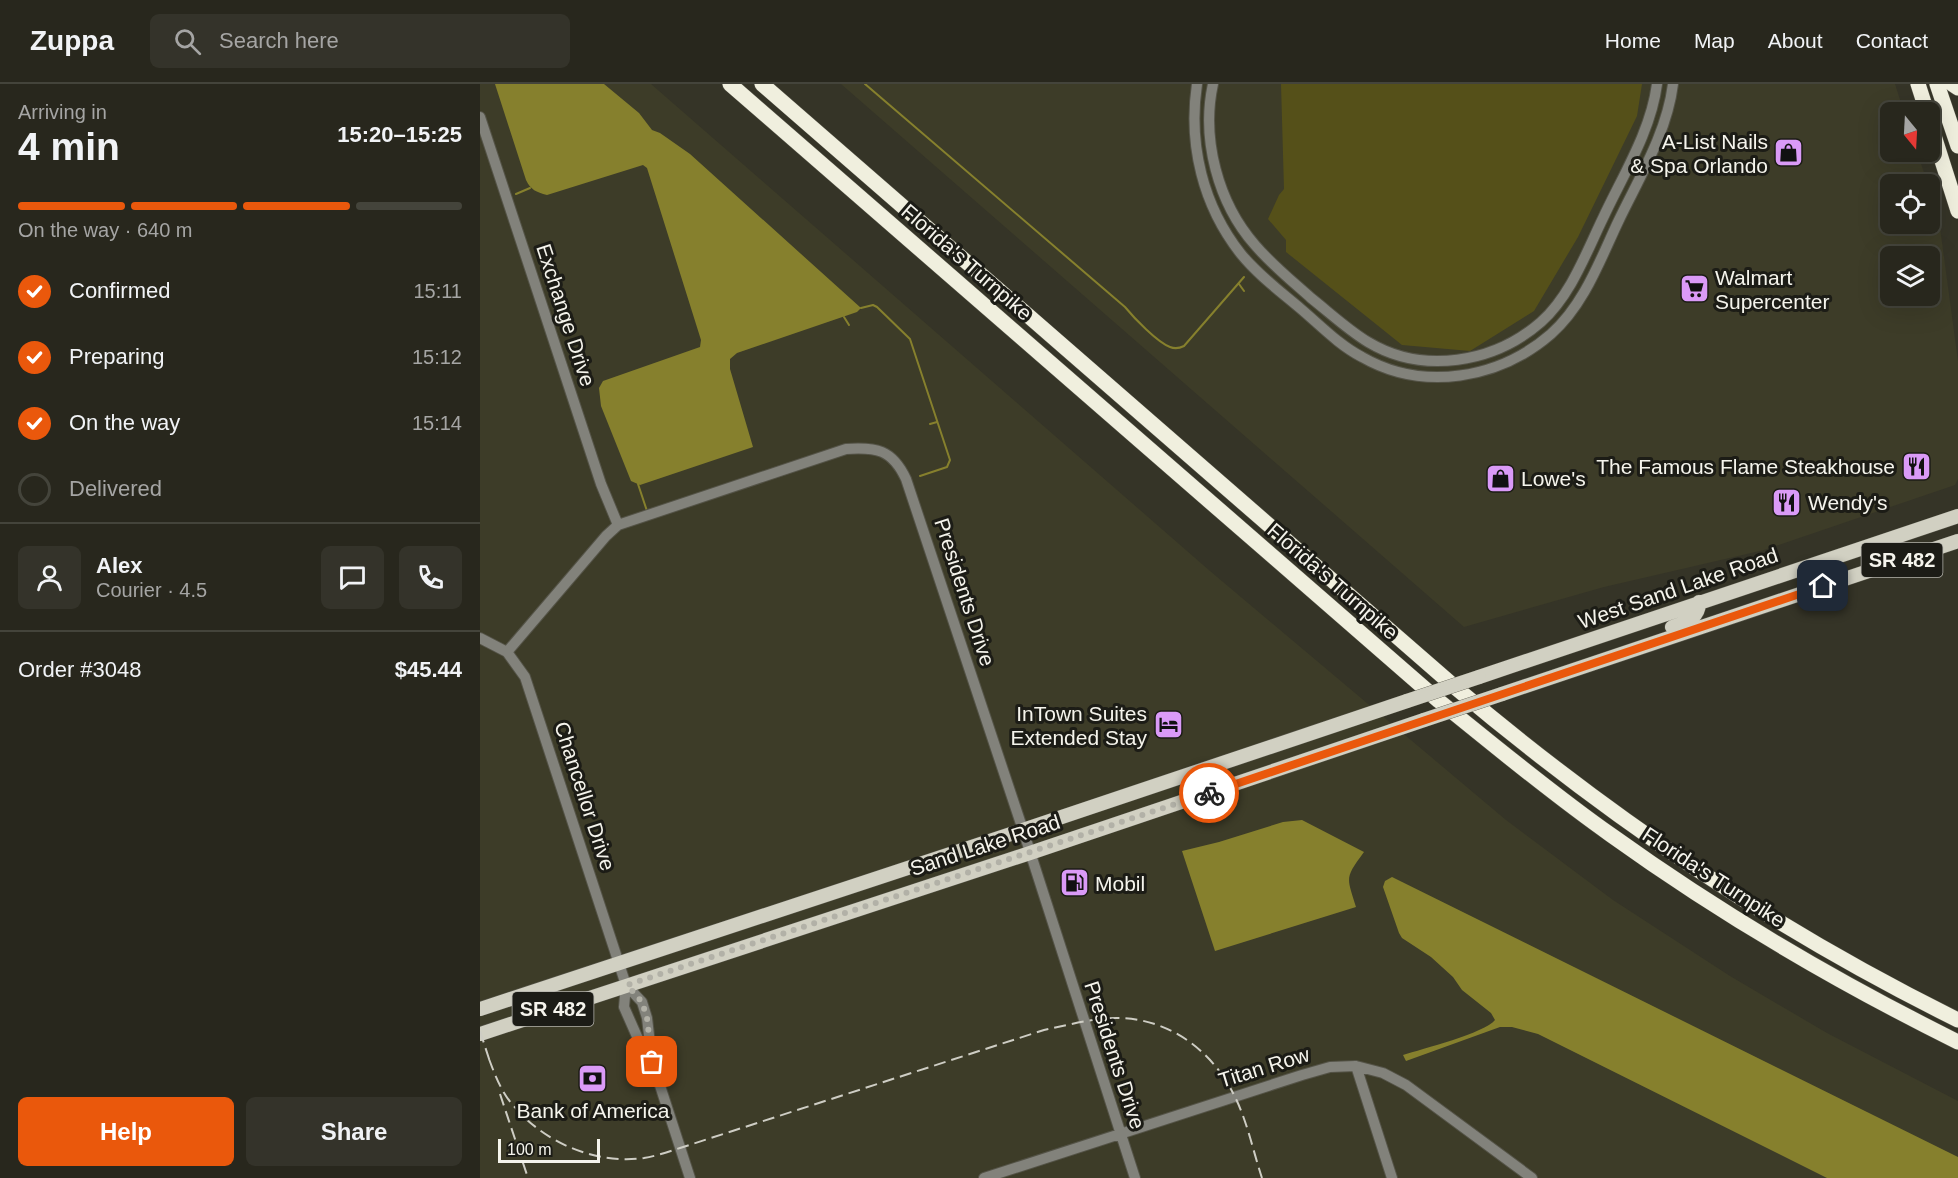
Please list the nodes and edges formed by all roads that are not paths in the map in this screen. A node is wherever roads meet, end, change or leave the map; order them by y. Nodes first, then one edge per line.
1 (730, 84) edge
2 (762, 84) edge
3 (1197, 84) edge
4 (1213, 84) edge
5 (1658, 84) edge
6 (1673, 84) edge
7 (1918, 84) edge
8 (1937, 84) edge
9 (1952, 84) edge
10 (1958, 88) edge
11 (1924, 102) edge
12 (480, 117) edge
13 (1958, 146) edge
14 (1940, 155) edge
15 (1958, 211) edge
16 (1958, 516) edge
17 (618, 525) junction
18 (1958, 541) edge
19 (1700, 602) junction
20 (480, 638) edge
21 (507, 652) junction
22 (1479, 677) joint
23 (1549, 678) junction
24 (1502, 694) joint
25 (1023, 830) junction
26 (1030, 853) junction
27 (619, 963) junction
28 (627, 985) junction
29 (480, 1009) edge
30 (1958, 1020) edge
31 (480, 1034) edge
32 (1958, 1042) edge
33 (652, 1062) junction
34 (1356, 1066) junction
35 (1120, 1134) junction
36 (690, 1178) edge
37 (984, 1178) edge
38 (1135, 1178) edge
39 (1392, 1178) edge
40 (1532, 1178) edge

1 - 32 highway, Florida's Turnpike
2 - 30 highway, Florida's Turnpike
3 - 6 street
4 - 5 street
7 - 11 highway
8 - 13 highway
9 - 10 highway
12 - 17 street, Exchange Drive
14 - 15 highway
16 - 19 main road, West Sand Lake Road / SR 482
17 - 21 street, Presidents Drive
17 - 25 street, Presidents Drive
18 - 23 main road, West Sand Lake Road / SR 482
19 - 22 main road, West Sand Lake Road / SR 482
19 - 23 main road
20 - 21 street, Chancellor Drive
21 - 27 street, Chancellor Drive
22 - 25 main road, Sand Lake Road / SR 482, bridge
23 - 24 main road, West Sand Lake Road / SR 482
24 - 26 main road, Sand Lake Road / SR 482, bridge
25 - 26 street, Presidents Drive
25 - 27 main road, Sand Lake Road / SR 482
26 - 28 main road, Sand Lake Road / SR 482
26 - 35 street, Presidents Drive
27 - 28 street, Chancellor Drive
27 - 29 main road, Sand Lake Road / SR 482
28 - 31 main road, Sand Lake Road / SR 482
28 - 33 street, Chancellor Drive
28 - 33 street, Chancellor Drive
33 - 36 street, Chancellor Drive
34 - 35 street, Titan Row
34 - 39 street
34 - 40 street, Titan Row
35 - 37 street, Titan Row
35 - 38 street, Presidents Drive

